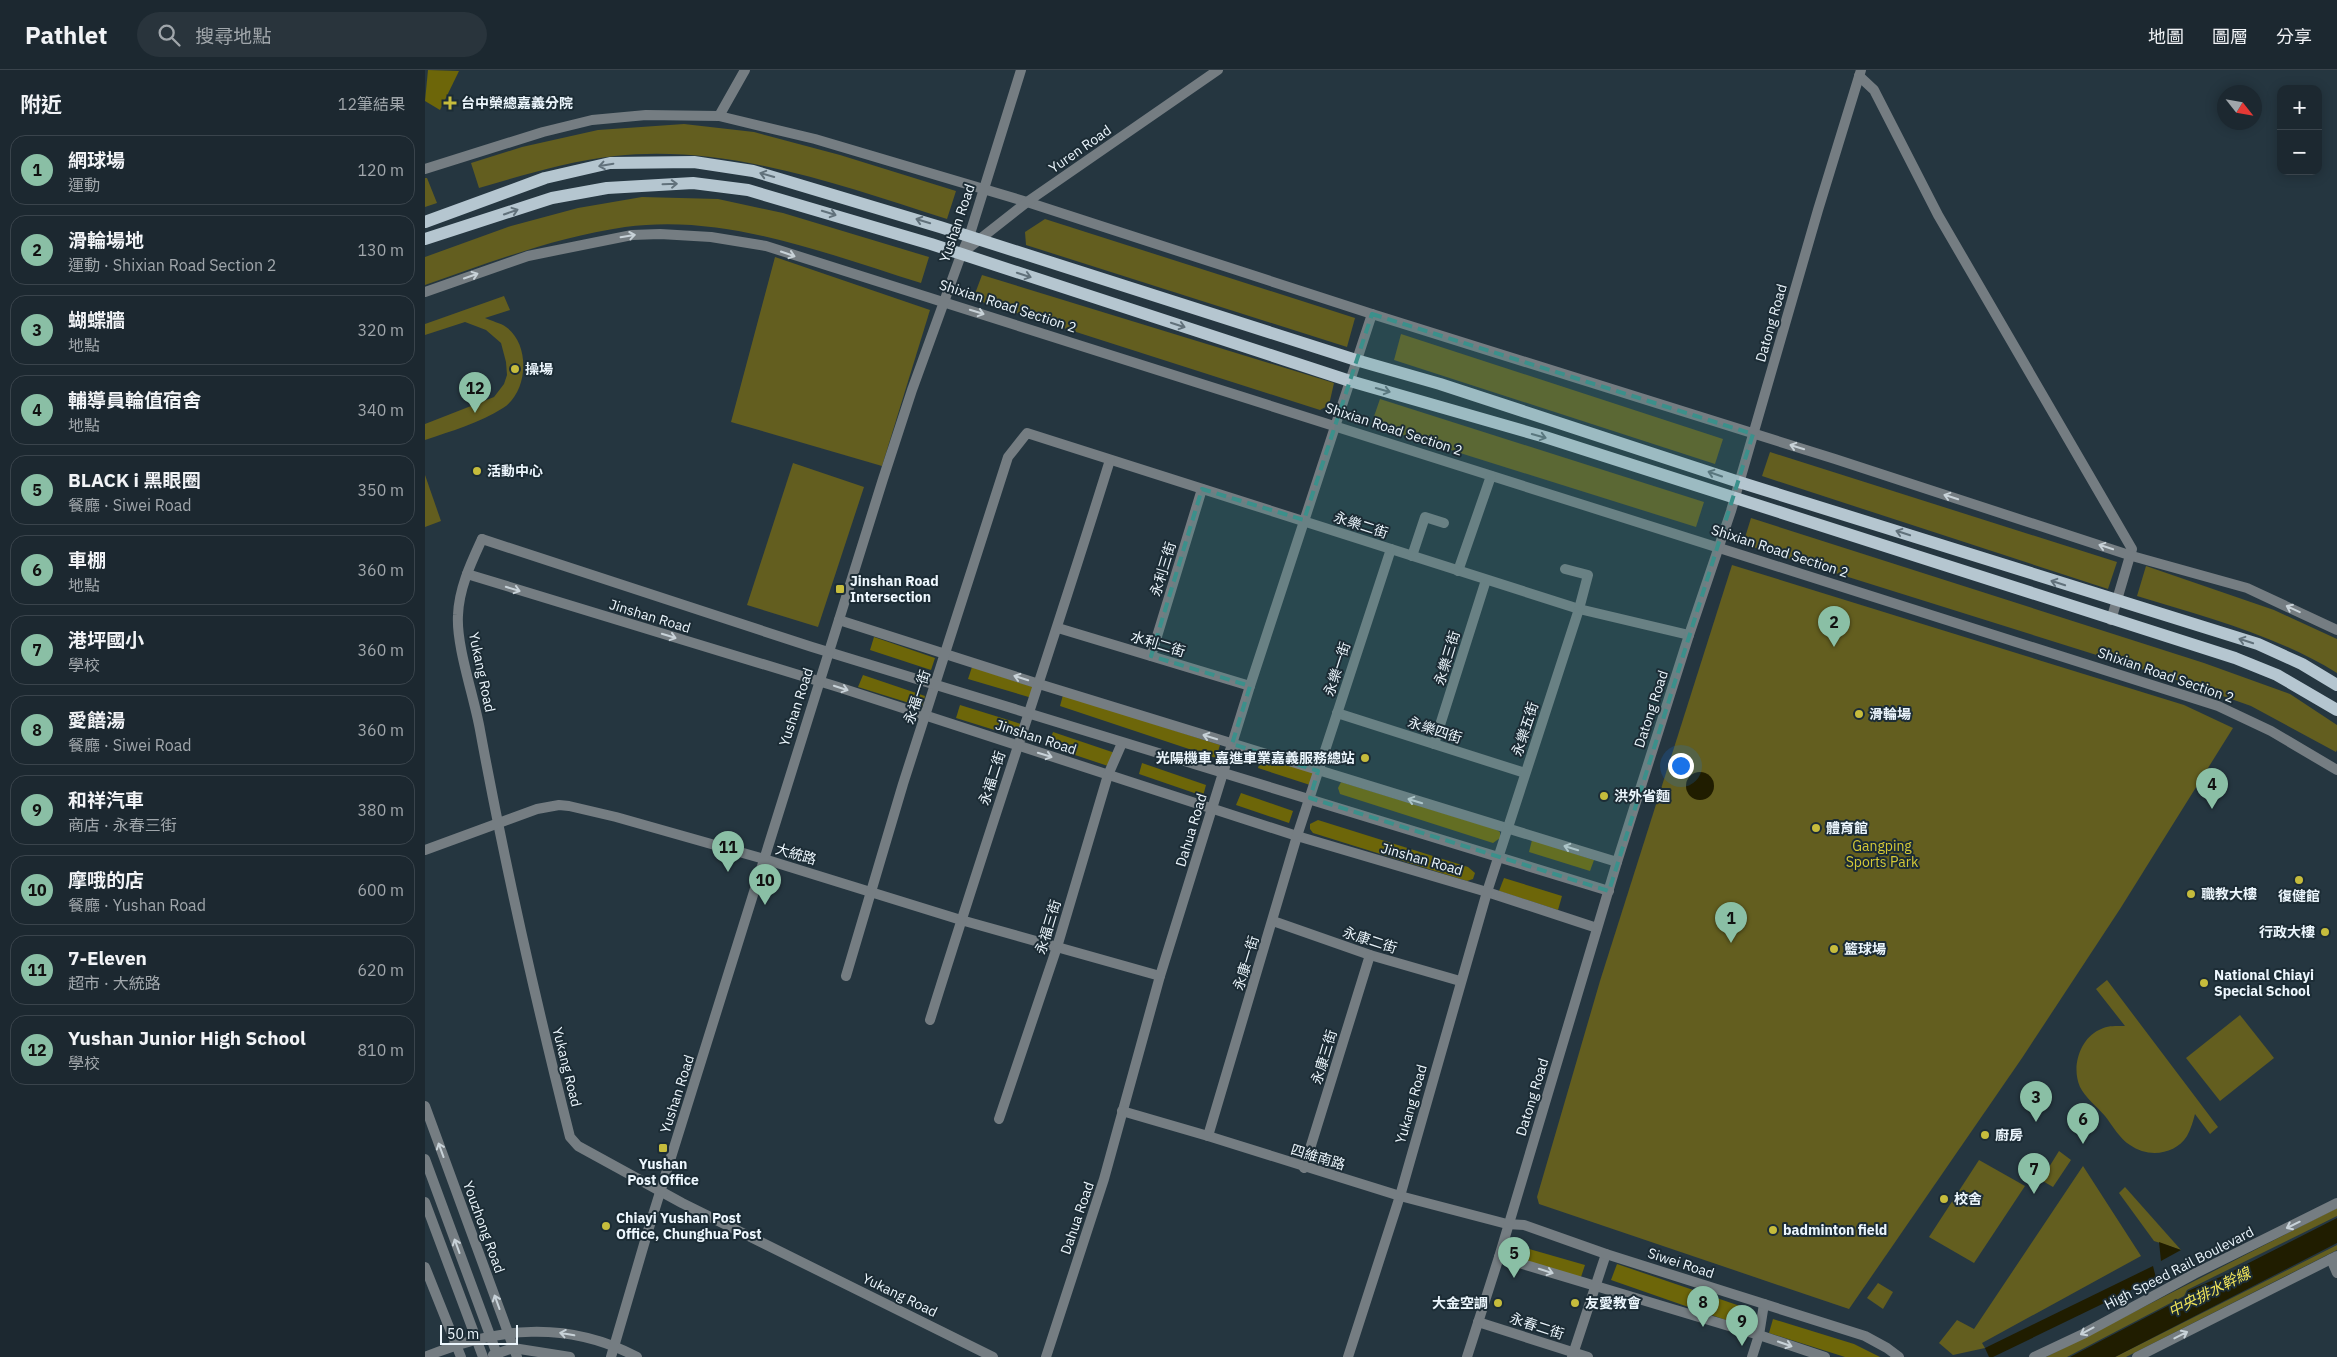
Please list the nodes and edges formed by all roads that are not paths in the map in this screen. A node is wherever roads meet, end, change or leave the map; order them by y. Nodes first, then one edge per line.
1 (745, 70) edge
2 (1021, 70) edge
3 (1218, 70) edge
4 (1860, 73) edge
5 (719, 116) junction
6 (425, 169) edge
7 (984, 190) junction
8 (1027, 202) junction
9 (457, 209) junction
10 (425, 216) edge
11 (425, 222) edge
12 (465, 228) junction
13 (425, 239) edge
14 (975, 239) junction
15 (425, 246) edge
16 (961, 255) junction
17 (425, 292) edge
18 (944, 301) junction
19 (1372, 314) junction
20 (1356, 360) junction
21 (1350, 381) junction
22 (1335, 425) junction
23 (1027, 433) joint
24 (1753, 434) junction
25 (1110, 460) junction
26 (1491, 476) junction
27 (1739, 482) junction
28 (1201, 488) junction
29 (1735, 499) junction
30 (1303, 520) junction
31 (1443, 523) dead end
32 (482, 539) joint
33 (1719, 548) junction
34 (1391, 549) junction
35 (1412, 556) junction
36 (2132, 556) junction
37 (1565, 569) dead end
38 (1458, 571) junction
39 (467, 574) junction
40 (1486, 580) junction
41 (2117, 602) junction
42 (1579, 609) junction
43 (839, 620) junction
44 (2111, 620) junction
45 (1058, 628) junction
46 (2337, 630) edge
47 (1689, 635) junction
48 (828, 652) junction
49 (946, 653) junction
50 (1151, 656) junction
51 (819, 682) junction
52 (936, 684) junction
53 (1039, 684) junction
54 (2337, 685) edge
55 (1250, 686) junction
56 (2337, 710) edge
57 (1337, 713) junction
58 (1029, 714) junction
59 (925, 716) junction
60 (1122, 742) junction
61 (1232, 744) junction
62 (1434, 744) junction
63 (1017, 746) junction
64 (1318, 770) junction
65 (2337, 770) edge
66 (1224, 772) junction
67 (1525, 773) junction
68 (1109, 774) junction
69 (1310, 798) junction
70 (1212, 808) junction
71 (497, 822) junction
72 (1507, 829) junction
73 (1297, 836) junction
74 (425, 850) edge
75 (1498, 858) junction
76 (764, 859) junction
77 (1617, 862) junction
78 (871, 891) junction
79 (1609, 891) junction
80 (1487, 892) junction
81 (961, 920) junction
82 (1273, 921) junction
83 (1597, 928) junction
84 (1057, 947) junction
85 (1369, 955) junction
86 (846, 976) dead end
87 (1160, 976) junction
88 (1460, 981) junction
89 (930, 1020) dead end
90 (425, 1106) edge
91 (1122, 1111) junction
92 (999, 1119) dead end
93 (1208, 1136) junction
94 (425, 1159) edge
95 (1304, 1168) junction
96 (660, 1192) junction
97 (1400, 1196) junction
98 (425, 1202) edge
99 (2337, 1203) edge
100 (1507, 1224) junction
101 (1606, 1254) junction
102 (1499, 1257) junction
103 (2334, 1257) edge
104 (425, 1267) edge
105 (2337, 1273) edge
106 (1596, 1287) junction
107 (1763, 1304) junction
108 (1478, 1322) junction
109 (508, 1332) junction
110 (491, 1335) junction
111 (1759, 1335) junction
112 (476, 1339) junction
113 (455, 1344) junction
114 (615, 1345) junction
115 (515, 1352) edge
116 (1572, 1354) edge
117 (498, 1355) edge
118 (425, 1357) edge
119 (461, 1357) edge
120 (484, 1357) edge
121 (570, 1357) edge
122 (611, 1357) edge
123 (637, 1357) edge
124 (993, 1357) edge
125 (1046, 1357) edge
126 (1348, 1357) edge
127 (1467, 1357) edge
128 (1588, 1357) edge
129 (1752, 1357) edge
130 (1825, 1357) edge
131 (1899, 1357) edge
132 (2034, 1357) edge
133 (2137, 1357) edge

1 - 5 street
2 - 7 street, Yushan Road
3 - 8 street, Yuren Road
4 - 24 street, Datong Road
4 - 36 street
5 - 6 street
5 - 7 street
7 - 8 street
7 - 14 street, Yushan Road
8 - 14 street, Yuren Road
8 - 19 street
9 - 10 main road
9 - 11 main road
14 -> 9 main road
12 - 13 main road
12 - 15 main road
12 -> 16 main road
14 - 16 street, Yuren Road
14 - 20 main road
16 - 18 street, Yushan Road
16 -> 21 main road
17 -> 18 street, Shixian Road Section 2
18 -> 22 street, Shixian Road Section 2
18 - 43 street, Yushan Road
19 - 20 street, Dahua Road
19 - 24 street
20 - 21 street, Dahua Road
27 -> 20 main road
21 - 22 street, Dahua Road
21 -> 29 main road
22 - 26 street, Shixian Road Section 2
22 - 30 street, Dahua Road
23 - 25 street, 永樂二街
23 - 49 street, 永福一街
24 - 27 street, Datong Road
36 -> 24 street
25 - 28 street, 永樂二街
25 - 45 street, 永福二街
26 - 33 street, Shixian Road Section 2
26 - 38 street
27 - 29 street, Datong Road
41 -> 27 main road
28 - 30 street, 永樂二街
28 - 50 street, 永利三街
29 - 33 street, Datong Road
29 - 44 main road
30 - 34 street, 永樂二街
30 - 55 street, Dahua Road
31 - 35 street
32 - 39 street, Yukang Road
32 - 48 street, Jinshan Road
33 - 47 street, Datong Road
33 - 65 street, Shixian Road Section 2
34 - 35 street, 永樂二街
34 - 57 street, 永樂一街
35 - 38 street, 永樂二街
36 - 41 street
46 -> 36 street
37 - 42 street, 永樂五街
38 - 40 street, 永樂二街
39 -> 51 street, Jinshan Road
39 - 71 street, Yukang Road
40 - 42 street, 永樂二街
40 - 62 street, 永樂三街
41 - 44 street
54 -> 41 main road
42 - 47 street, 永樂二街
42 - 67 street, 永樂五街
43 - 48 street, Yushan Road
43 - 49 street
44 - 56 main road
45 - 50 street, 水利二街
45 - 53 street, 永福二街
47 - 77 street, Datong Road
48 - 51 street, Yushan Road
48 - 52 street, Jinshan Road
49 - 52 street, 永福一街
53 -> 49 street
50 - 55 street, 水利二街
51 -> 59 street, Jinshan Road
51 - 76 street, Yushan Road
52 - 58 street, Jinshan Road
52 - 59 street, 永福一街
53 - 58 street, 永福二街
61 -> 53 street
55 - 61 street, Dahua Road
57 - 62 street, 永樂四街
57 - 64 street, 永樂一街
58 - 60 street, Jinshan Road
58 - 63 street, 永福二街
59 - 63 street, Jinshan Road
59 - 78 street, 永福一街
60 - 66 street, Jinshan Road
60 - 68 street, 永福三街
61 - 64 street
61 - 66 street, Dahua Road
62 - 67 street, 永樂四街
63 -> 68 street, Jinshan Road
63 - 81 street, 永福二街
64 - 69 street, 永樂一街
72 -> 64 street
66 - 69 street, Jinshan Road
66 - 70 street, Dahua Road
67 - 72 street, 永樂五街
68 - 70 street, Jinshan Road
68 - 84 street, 永福三街
69 - 73 street, 永康一街
69 - 75 street, Jinshan Road
70 - 73 street, Jinshan Road
70 - 87 street, Dahua Road
71 - 74 street, 大統路
71 - 76 street, 大統路
71 - 96 street, Yukang Road
72 - 75 street, 永樂五街
77 -> 72 street
73 - 80 street, Jinshan Road
73 - 82 street, 永康一街
75 - 79 street, Jinshan Road
75 - 80 street, Yukang Road
76 - 78 street, 大統路
76 - 96 street, Yushan Road
77 - 79 street, Datong Road
78 - 81 street, 大統路
78 - 86 street, 永福一街
79 - 83 street, Datong Road
80 - 83 street, Jinshan Road
80 - 88 street, Yukang Road
81 - 84 street, 大統路
81 - 89 street, 永福二街
82 - 85 street, 永康二街
82 - 93 street, 永康一街
83 - 100 street, Datong Road
84 - 87 street, 大統路
84 - 92 street, 永福三街
85 - 88 street, 永康二街
85 - 95 street, 永康三街
87 - 91 street, Dahua Road
88 - 97 street, Yukang Road
109 -> 90 street, Youzhong Road
91 - 93 street, 四維南路
91 - 125 street, Dahua Road
93 - 95 street, 四維南路
110 -> 94 street
95 - 97 street, 四維南路
96 - 114 street, Yushan Road
96 - 124 street, Yukang Road
97 - 100 street, 四維南路
97 - 126 street, Yukang Road
98 - 112 street
99 -> 132 street, High Speed Rail Boulevard
100 - 101 street, Siwei Road
100 - 102 street, Datong Road
101 - 106 street
101 - 107 street, Siwei Road
102 -> 106 street
102 - 108 street, Datong Road
103 - 105 street
133 -> 103 street
104 - 113 street
106 - 111 street
106 - 116 street
107 - 111 street
107 - 131 street, Siwei Road
108 - 116 street, 永春二街
108 - 127 street, Datong Road
109 - 110 street
114 -> 109 street
109 - 115 street, Youzhong Road
110 - 112 street
110 - 117 street
111 - 129 street
111 -> 130 street
112 - 113 street
112 - 120 street
113 - 118 street
113 - 119 street
114 - 122 street, Yushan Road
114 - 123 street
115 - 117 street
115 - 121 street
116 - 128 street, 永春二街
117 - 120 street

